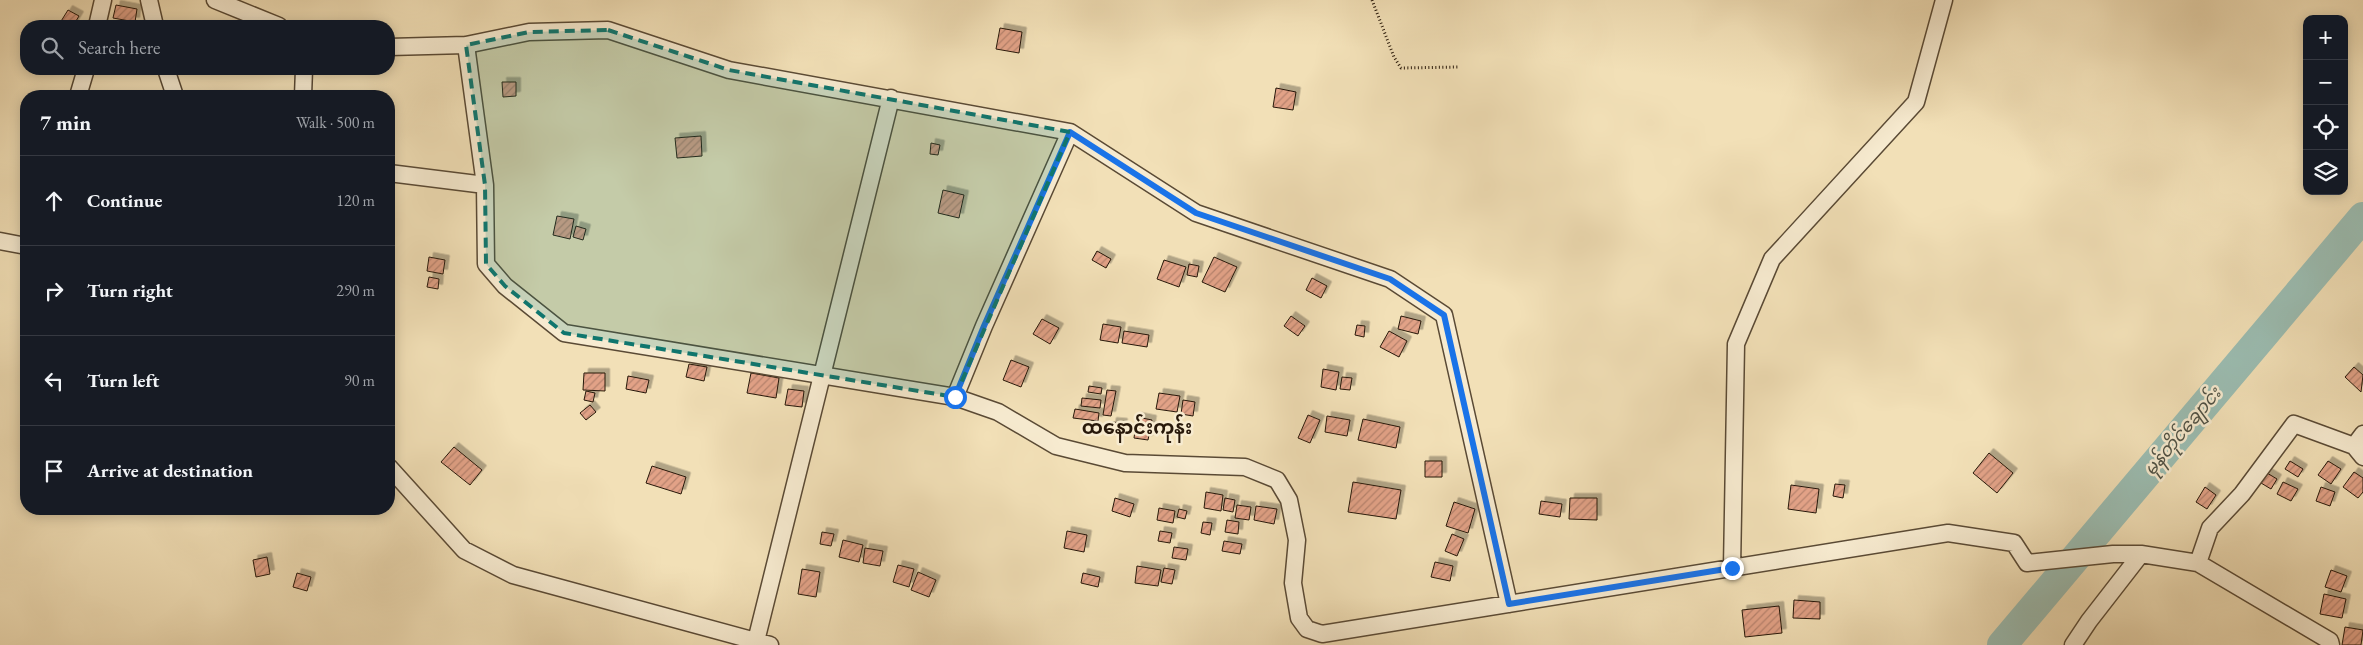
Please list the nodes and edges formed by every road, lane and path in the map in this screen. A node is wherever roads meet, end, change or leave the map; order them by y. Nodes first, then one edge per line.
1 (103, 0) edge
2 (149, 0) edge
3 (215, 0) edge
4 (1372, 0) edge
5 (1944, 0) edge
6 (98, 20) edge
7 (154, 20) edge
8 (264, 20) edge
9 (466, 45) junction
10 (395, 47) edge
11 (1458, 67) dead end
12 (84, 75) edge
13 (168, 75) edge
14 (304, 75) edge
15 (80, 90) edge
16 (173, 90) edge
17 (303, 90) edge
18 (891, 98) junction
19 (1070, 132) junction
20 (395, 174) edge
21 (485, 185) junction
22 (0, 241) edge
23 (20, 245) edge
24 (822, 375) junction
25 (955, 397) junction
26 (2360, 446) edge
27 (395, 474) edge
28 (2141, 554) junction
29 (2198, 563) junction
30 (1732, 568) junction
31 (1509, 604) junction
32 (763, 643) edge
33 (2073, 645) edge
34 (2331, 645) edge

1 - 6 street
2 - 7 street
3 - 8 street
4 - 11 path
5 - 30 street
9 - 10 street
9 - 18 street
9 - 21 street
12 - 15 street
13 - 16 street
14 - 17 street
18 - 19 street
18 - 24 street
19 - 25 street
19 - 31 street
20 - 21 street
21 - 24 street
22 - 23 street
24 - 25 street
24 - 32 street
25 - 31 street
26 - 29 street
27 - 32 street
28 - 29 street
28 - 30 street
28 - 33 street
29 - 34 street
30 - 31 street

